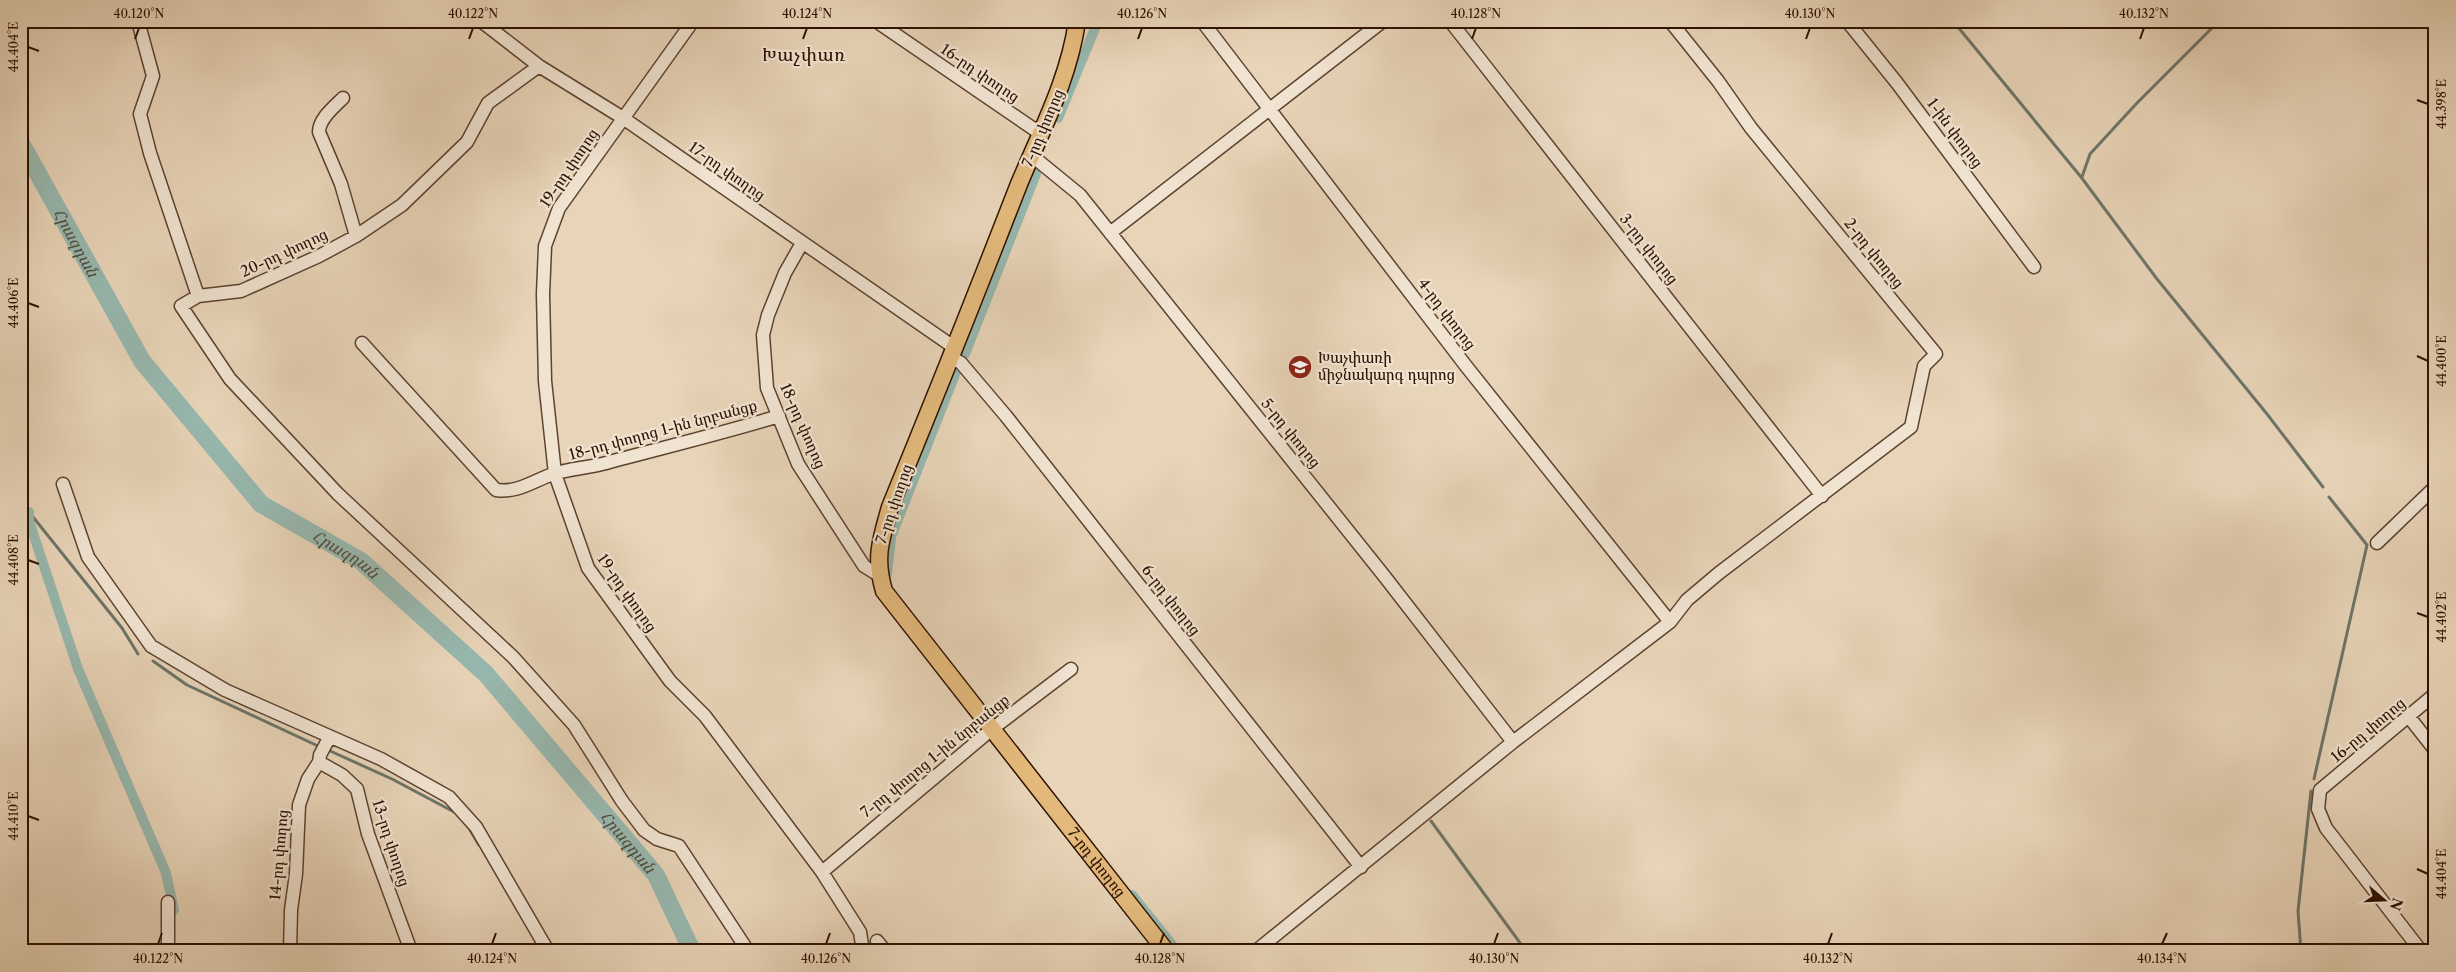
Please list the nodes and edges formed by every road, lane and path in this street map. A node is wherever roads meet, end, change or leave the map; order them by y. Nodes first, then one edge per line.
1 (138, 21) edge
2 (481, 21) edge
3 (693, 21) edge
4 (876, 21) edge
5 (1077, 21) edge
6 (1202, 21) edge
7 (1383, 21) edge
8 (1450, 21) edge
9 (1670, 21) edge
10 (1847, 21) edge
11 (539, 66) junction
12 (343, 98) dead end
13 (1269, 110) junction
14 (623, 118) junction
15 (1041, 134) junction
16 (1031, 155) junction
17 (1110, 234) junction
18 (356, 236) junction
19 (802, 243) junction
20 (2034, 267) dead end
21 (198, 296) junction
22 (362, 343) dead end
23 (953, 352) junction
24 (779, 416) junction
25 (555, 474) junction
26 (63, 484) dead end
27 (2435, 487) edge
28 (1822, 496) junction
29 (2377, 542) dead end
30 (880, 576) junction
31 (1670, 622) junction
32 (1071, 669) dead end
33 (2435, 694) edge
34 (2409, 717) junction
35 (992, 729) junction
36 (329, 738) junction
37 (1513, 742) junction
38 (2435, 750) edge
39 (319, 762) junction
40 (1362, 868) junction
41 (822, 872) junction
42 (168, 902) dead end
43 (168, 951) edge
44 (290, 951) edge
45 (411, 951) edge
46 (548, 951) edge
47 (748, 951) edge
48 (863, 951) edge
49 (1166, 951) edge
50 (1256, 951) edge
51 (2421, 951) edge

1 - 21 street
2 - 11 street, 17-րդ փողոց
3 - 14 street, 19-րդ փողոց
4 - 15 street, 16-րդ փողոց
5 - 15 main road, 7-րդ փողոց
6 - 13 street, 4-րդ փողոց
7 - 13 street
8 - 28 street, 3-րդ փողոց
9 - 28 street, 2-րդ փողոց
10 - 20 street, 1-ին փողոց
11 - 14 street, 17-րդ փողոց
11 - 18 street, 20-րդ փողոց
12 - 18 street
13 - 17 street
13 - 31 street, 4-րդ փողոց
14 - 19 street, 17-րդ փողոց
14 - 25 street, 19-րդ փողոց
15 - 16 main road, 7-րդ փողոց
16 - 17 street, 5-րդ փողոց
16 - 23 main road, 7-րդ փողոց
17 - 37 street, 5-րդ փողոց
18 - 21 street, 20-րդ փողոց
19 - 23 street, 17-րդ փողոց
19 - 24 street, 18-րդ փողոց
21 - 47 street
22 - 25 street, 18-րդ փողոց 1-ին նրբանցք
23 - 30 main road, 7-րդ փողոց
23 - 40 street, 6-րդ փողոց
24 - 25 street, 18-րդ փողոց 1-ին նրբանցք
24 - 30 street, 18-րդ փողոց
25 - 41 street, 19-րդ փողոց
26 - 36 street
27 - 29 street
28 - 31 street
30 - 35 main road, 7-րդ փողոց
31 - 37 street
32 - 35 street, 7-րդ փողոց 1-ին նրբանցք
33 - 34 street, 16-րդ փողոց
34 - 38 street
34 - 51 street, 16-րդ փողոց
35 - 41 street, 7-րդ փողոց 1-ին նրբանցք
35 - 49 main road, 7-րդ փողոց
36 - 39 street, 14-րդ փողոց
36 - 46 street
37 - 40 street
39 - 44 street, 14-րդ փողոց
39 - 45 street, 13-րդ փողոց
40 - 50 street
41 - 48 street, 19-րդ փողոց
42 - 43 street

